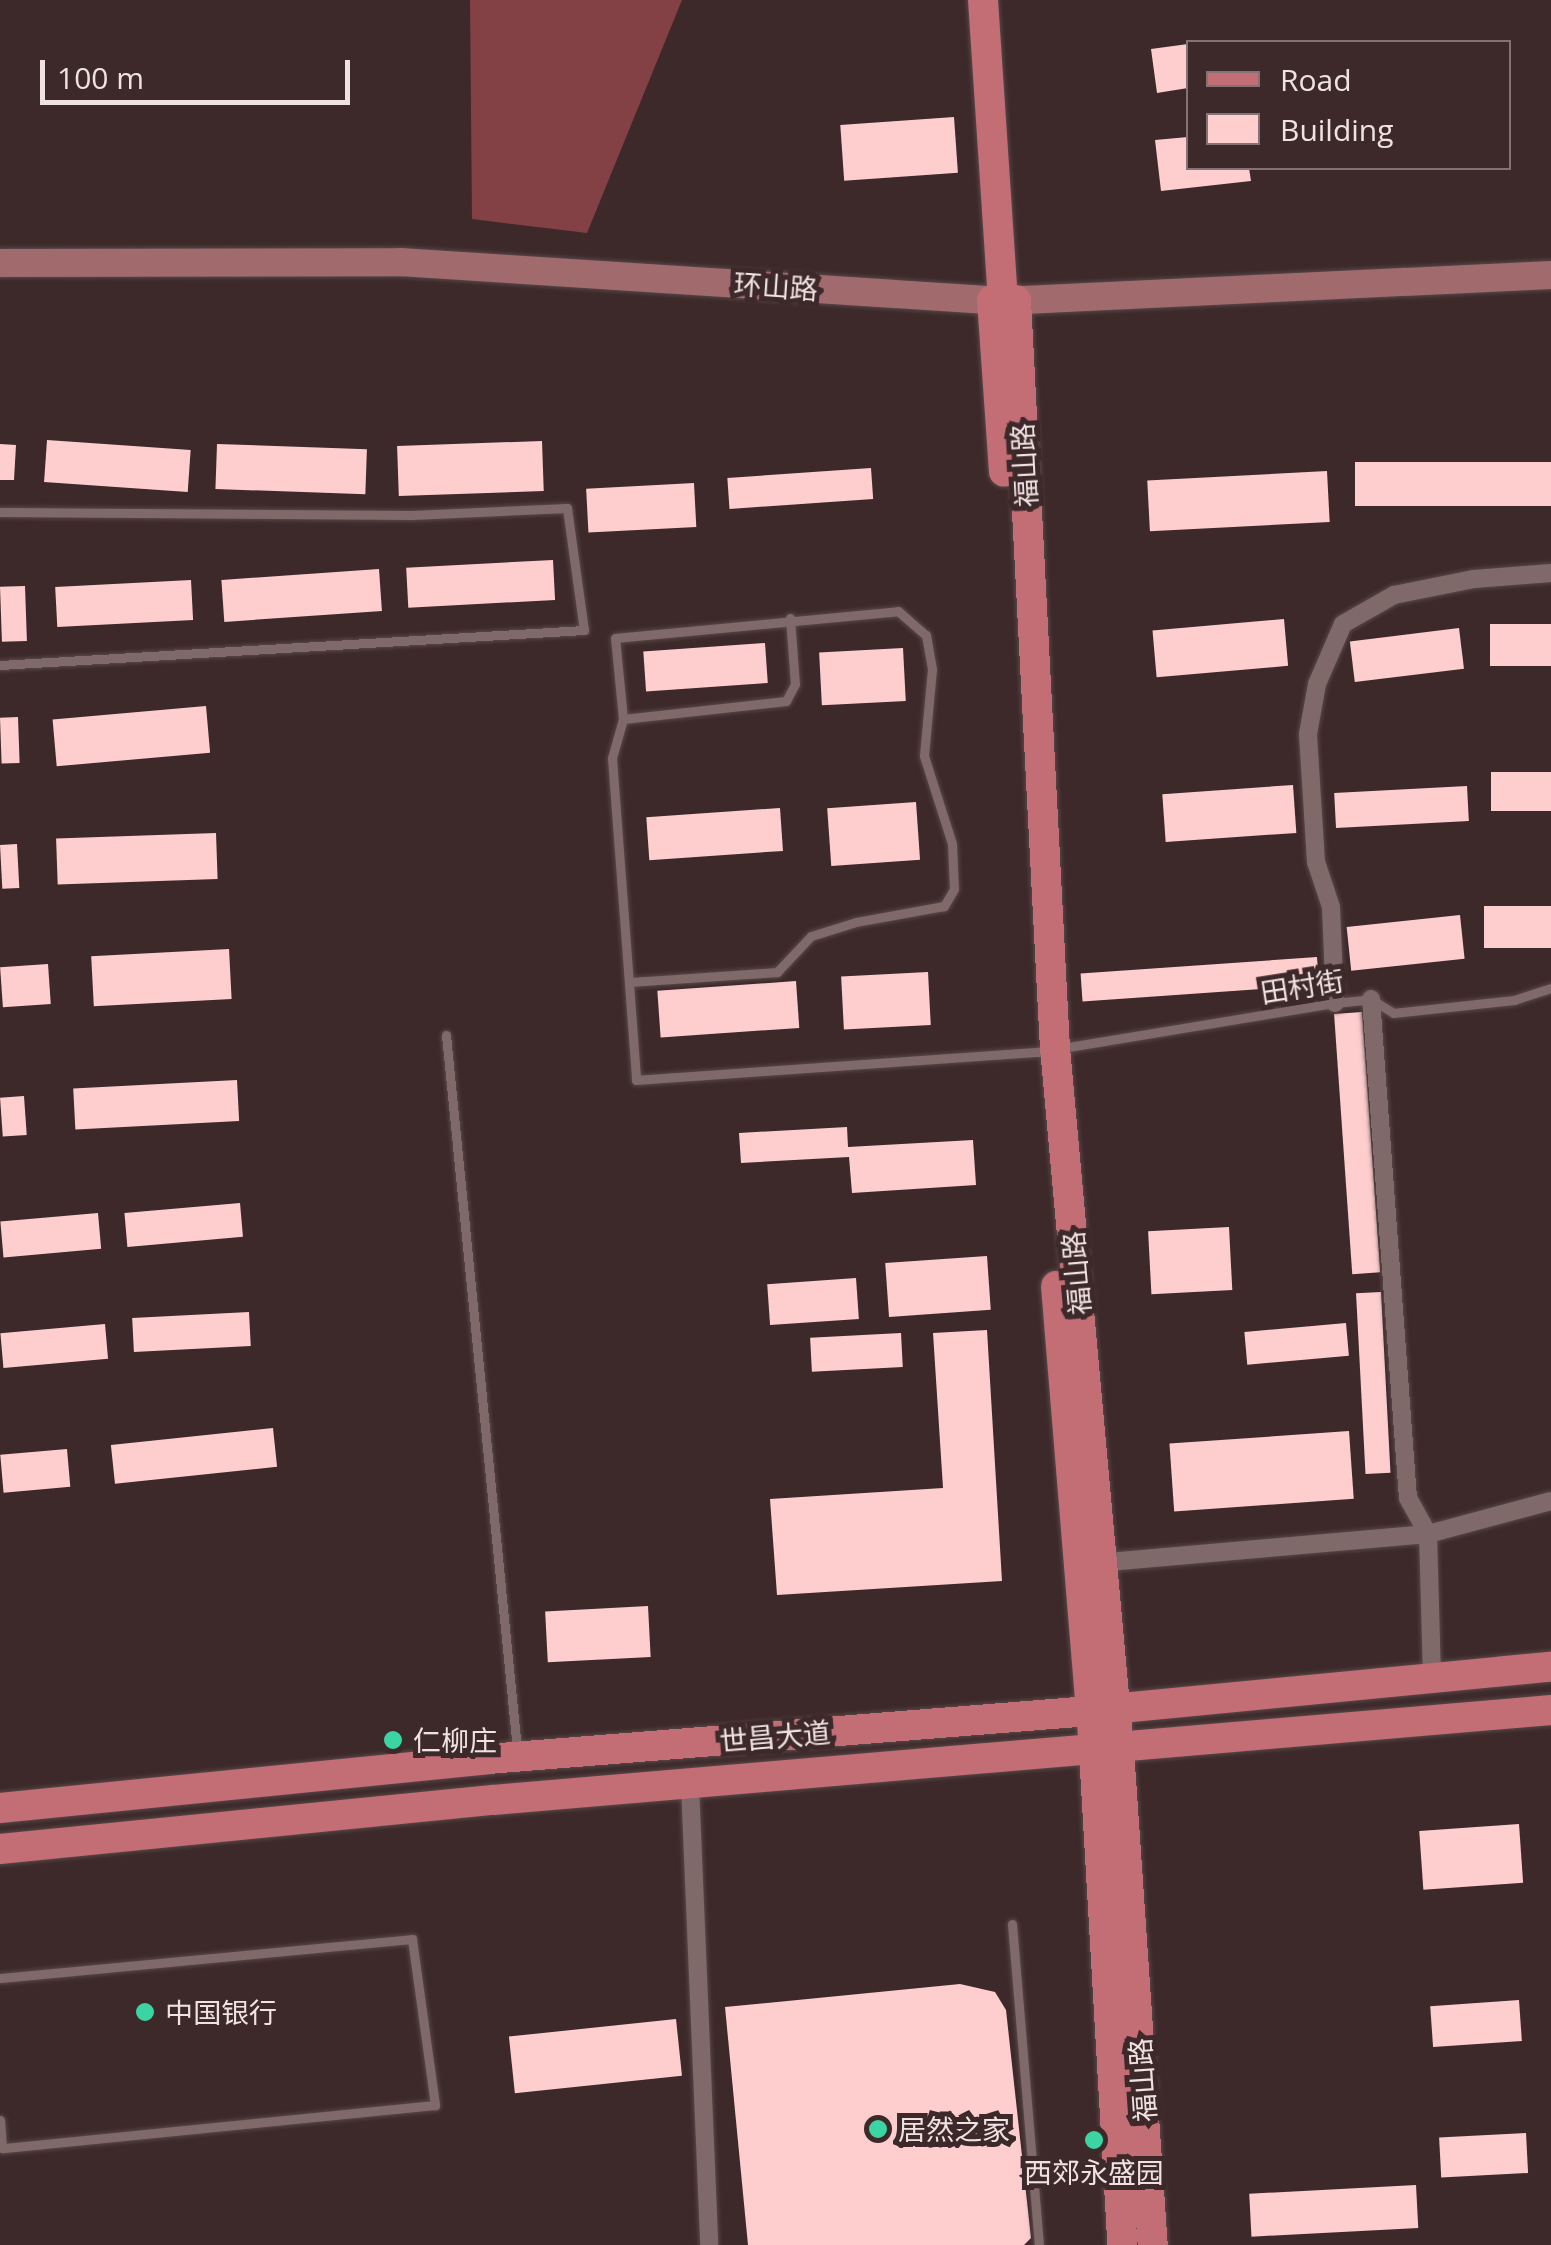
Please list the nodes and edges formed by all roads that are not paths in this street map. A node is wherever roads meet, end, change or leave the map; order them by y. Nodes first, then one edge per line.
1 (983, 0) edge
2 (0, 263) edge
3 (1551, 275) edge
4 (1004, 300) junction
5 (0, 512) edge
6 (1551, 573) edge
7 (790, 618) junction
8 (0, 666) edge
9 (623, 719) junction
10 (629, 982) junction
11 (1551, 988) edge
12 (1371, 999) junction
13 (1335, 1003) junction
14 (446, 1034) dead end
15 (1046, 1050) junction
16 (1551, 1501) edge
17 (1428, 1534) junction
18 (1090, 1564) junction
19 (1551, 1668) edge
20 (1432, 1678) junction
21 (1102, 1710) junction
22 (1551, 1710) edge
23 (1106, 1751) junction
24 (518, 1756) junction
25 (690, 1785) junction
26 (0, 1808) edge
27 (0, 1849) edge
28 (1012, 1924) dead end
29 (0, 1978) edge
30 (0, 2120) edge
31 (709, 2245) edge
32 (1038, 2245) edge
33 (1122, 2245) edge
34 (1153, 2245) edge

1 - 4 main road
2 - 4 main road, 环山路
3 - 4 main road, 环山路
4 - 15 main road
5 - 8 lane
6 - 13 street
7 - 9 lane
7 - 9 lane
7 - 10 lane
9 - 10 lane
10 - 15 lane, 田村街
11 - 12 lane, 田村街
12 - 13 lane, 田村街
12 - 17 street
13 - 15 lane, 田村街
14 - 24 lane
15 - 18 main road
16 - 17 street
17 - 18 street
17 - 20 street
18 - 21 main road
19 - 20 main road, 世昌大道
20 - 21 main road, 世昌大道
21 - 23 main road
21 - 24 main road, 世昌大道
22 - 23 main road, 世昌大道
23 - 25 main road, 世昌大道
23 - 33 main road
23 - 34 main road, 福山路
24 - 26 main road, 世昌大道
25 - 27 main road, 世昌大道
25 - 31 street
28 - 32 lane
29 - 30 lane

